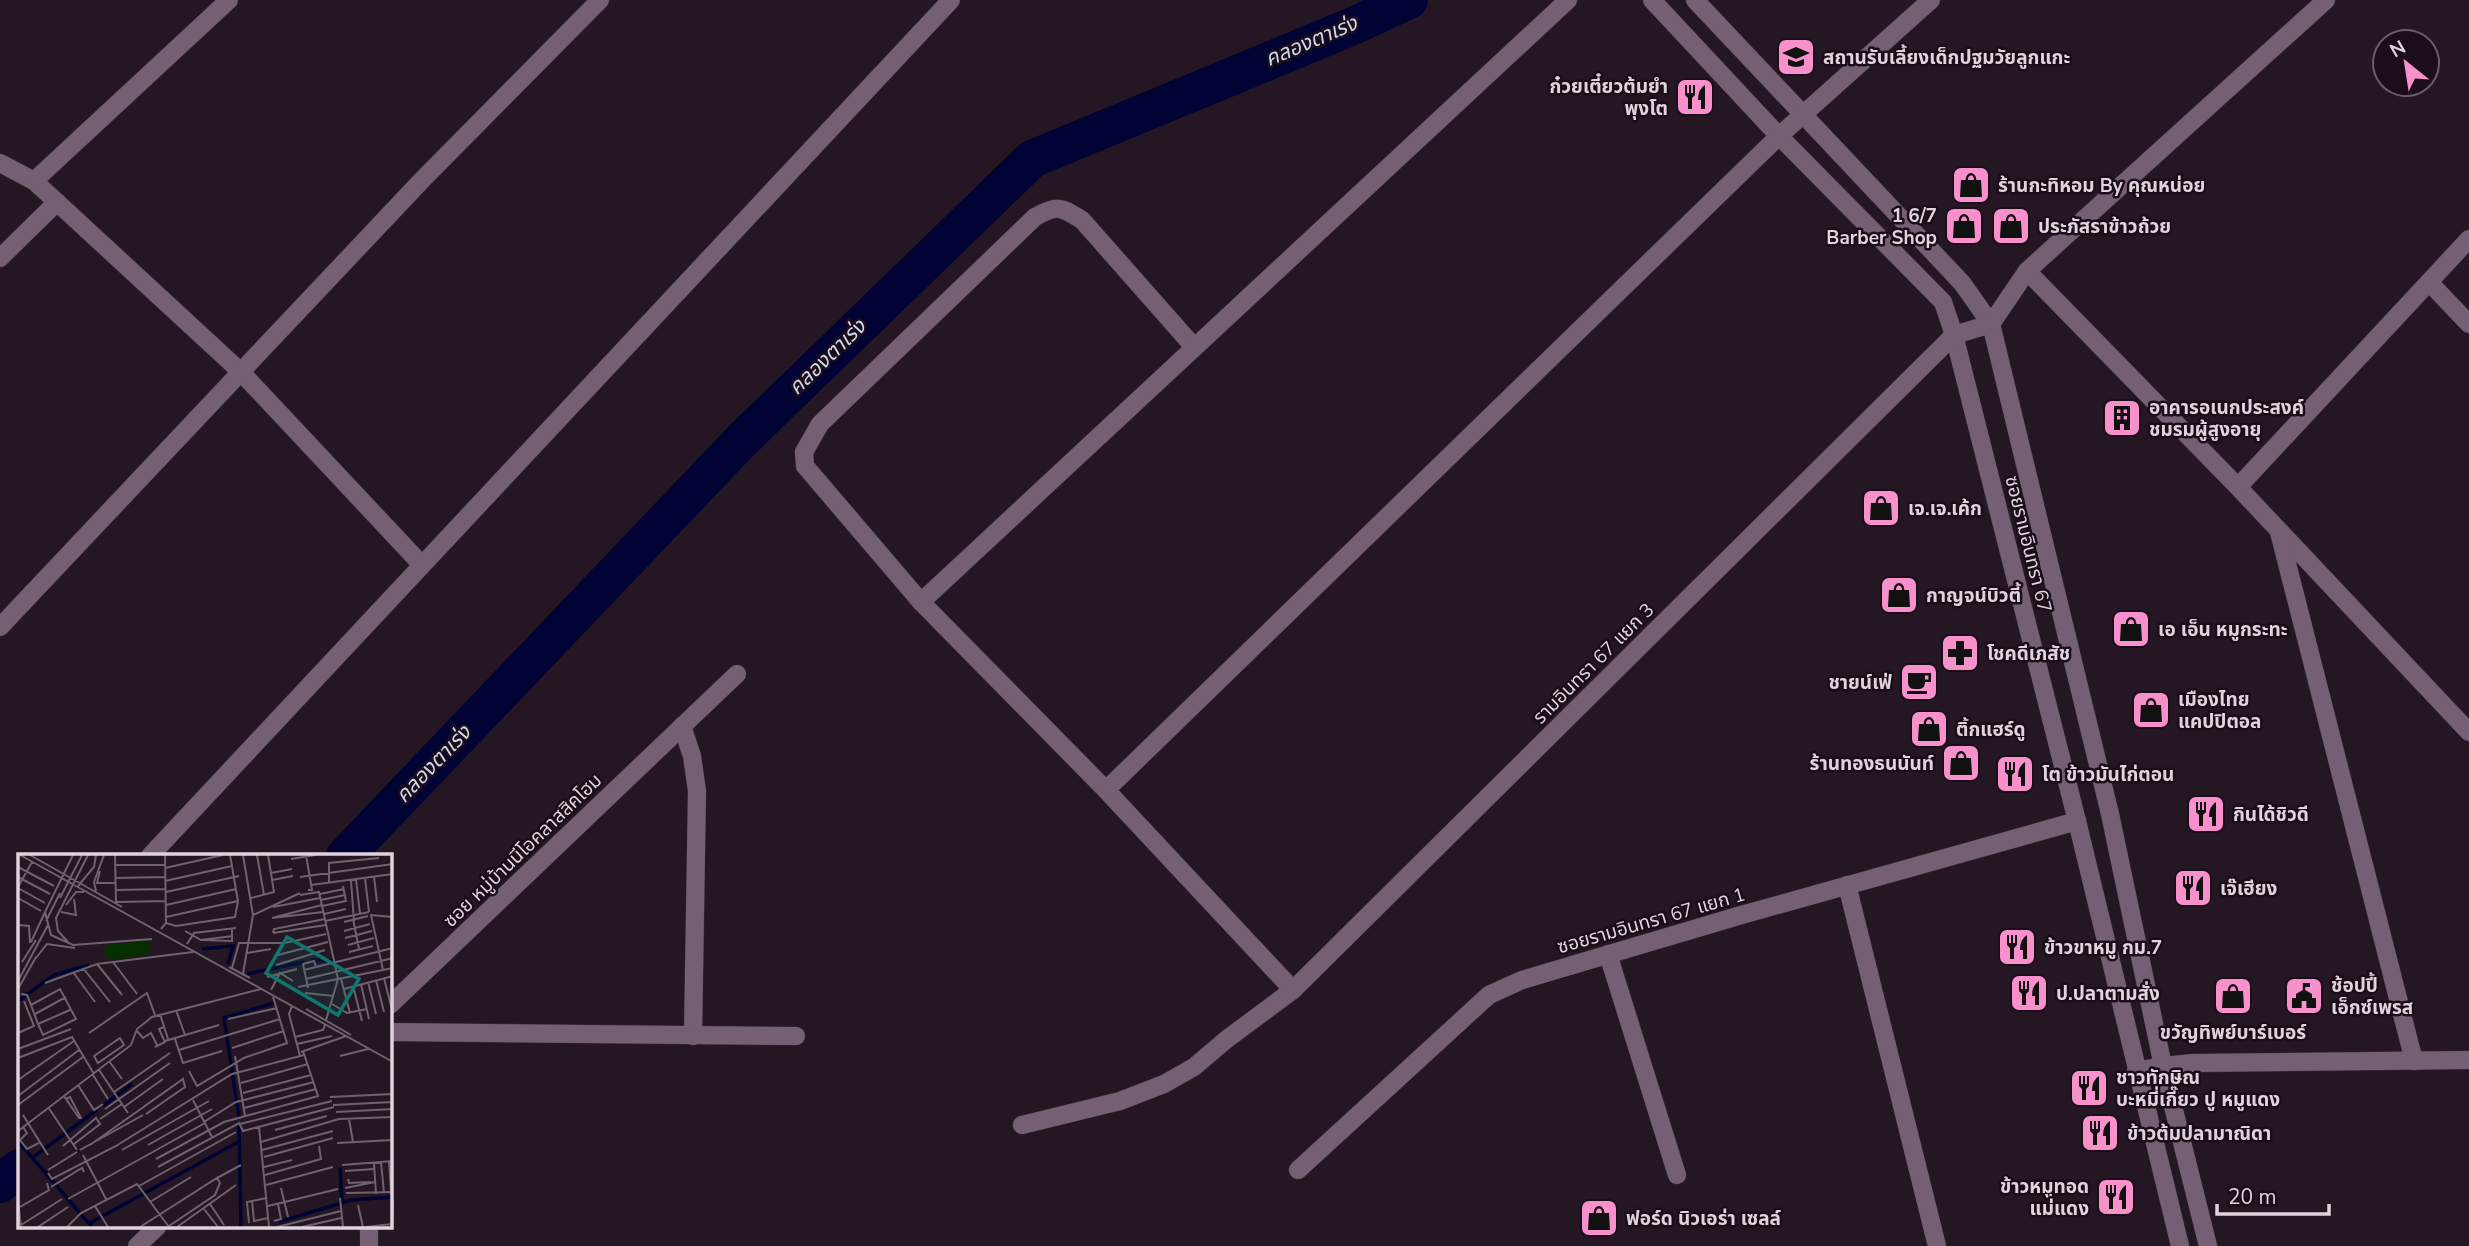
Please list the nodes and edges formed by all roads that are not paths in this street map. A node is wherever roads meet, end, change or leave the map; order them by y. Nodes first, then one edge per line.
1 (229, 0) edge
2 (600, 0) edge
3 (924, 0) edge
4 (951, 0) edge
5 (1568, 0) edge
6 (1652, 0) edge
7 (1695, 0) edge
8 (1931, 0) edge
9 (2326, 0) edge
10 (937, 13) junction
11 (1803, 116) junction
12 (1779, 136) junction
13 (0, 163) edge
14 (34, 181) junction
15 (57, 202) junction
16 (2469, 240) edge
17 (0, 258) edge
18 (2026, 271) junction
19 (2429, 282) junction
20 (1991, 324) junction
21 (2469, 324) edge
22 (1954, 335) junction
23 (1194, 347) junction
24 (241, 372) junction
25 (2238, 487) junction
26 (2279, 532) junction
27 (422, 565) junction
28 (921, 602) junction
29 (0, 627) edge
30 (737, 674) dead end
31 (682, 726) junction
32 (2469, 733) edge
33 (1106, 790) junction
34 (2077, 821) junction
35 (152, 854) edge
36 (1847, 886) junction
37 (1608, 954) junction
38 (1293, 990) junction
39 (392, 1003) edge
40 (392, 1032) edge
41 (693, 1036) junction
42 (796, 1036) dead end
43 (2469, 1060) edge
44 (2414, 1061) junction
45 (2163, 1066) junction
46 (2136, 1071) junction
47 (1022, 1125) dead end
48 (1298, 1170) dead end
49 (1677, 1175) dead end
50 (156, 1228) edge
51 (369, 1228) edge
52 (137, 1246) edge
53 (369, 1246) edge
54 (1937, 1246) edge
55 (2180, 1246) edge
56 (2208, 1246) edge

1 - 14 street
2 - 24 street
3 - 10 street
4 - 10 street
5 - 23 street
6 - 12 street, ซอยรามอินทรา 67
7 - 11 street, ซอยรามอินทรา 67
8 - 11 street
9 - 18 street
10 - 27 street
11 - 12 street
11 - 20 street, ซอยรามอินทรา 67
12 - 22 street, ซอยรามอินทรา 67
12 - 33 street
13 - 14 street
14 - 15 street
15 - 17 street
15 - 24 street
16 - 19 street
18 - 20 street
18 - 25 street
19 - 21 street
19 - 25 street
20 - 22 street, รามอินทรา 67 แยก 3
20 - 45 street, ซอยรามอินทรา 67
22 - 34 street, ซอยรามอินทรา 67
22 - 38 street, รามอินทรา 67 แยก 3
23 - 28 street
23 - 28 street
24 - 27 street
24 - 29 street
25 - 26 street
26 - 32 street
26 - 44 street
27 - 35 street
28 - 33 street
30 - 31 street, ซอย หมู่บ้านนีโอคลาสสิคโฮม
31 - 39 street, ซอย หมู่บ้านนีโอคลาสสิคโฮม
31 - 41 street
33 - 38 street
34 - 36 street, ซอยรามอินทรา 67 แยก 1
34 - 46 street, ซอยรามอินทรา 67
36 - 37 street, ซอยรามอินทรา 67 แยก 1
36 - 54 street
37 - 48 street, ซอยรามอินทรา 67 แยก 1
37 - 49 street
38 - 47 street, รามอินทรา 67 แยก 3
40 - 41 street
41 - 42 street
43 - 44 street
44 - 45 street
45 - 46 street
45 - 56 street, ซอยรามอินทรา 67
46 - 55 street, ซอยรามอินทรา 67
50 - 52 street
51 - 53 street

